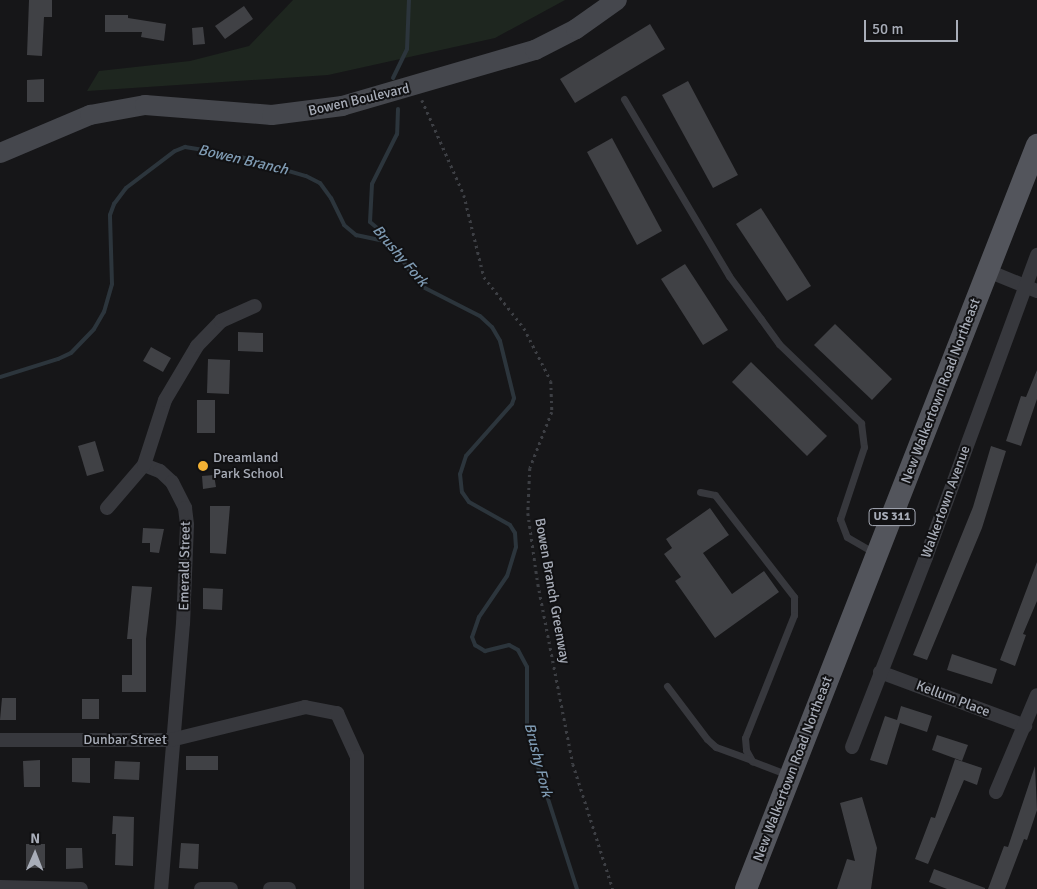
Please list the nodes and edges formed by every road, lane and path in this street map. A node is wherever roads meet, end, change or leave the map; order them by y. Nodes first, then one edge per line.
1 (617, 0) edge
2 (418, 85) junction
3 (624, 99) dead end
4 (1037, 145) edge
5 (0, 153) edge
6 (1037, 255) edge
7 (988, 271) junction
8 (1031, 289) edge
9 (255, 306) dead end
10 (144, 465) junction
11 (700, 492) dead end
12 (107, 508) dead end
13 (877, 554) junction
14 (880, 672) junction
15 (667, 686) dead end
16 (1037, 695) edge
17 (1025, 726) junction
18 (0, 740) edge
19 (172, 740) junction
20 (852, 747) dead end
21 (752, 761) junction
22 (790, 776) junction
23 (996, 792) dead end
24 (0, 887) edge
25 (81, 889) edge
26 (161, 889) edge
27 (201, 889) edge
28 (231, 889) edge
29 (270, 889) edge
30 (289, 889) edge
31 (356, 889) edge
32 (612, 889) edge
33 (746, 889) edge

1 - 2 street, Bowen Boulevard
2 - 5 street, Bowen Boulevard
2 - 32 path, Bowen Branch Greenway
3 - 13 lane
4 - 7 main road, New Walkertown Road Northeast / US 311
6 - 8 street, Walkertown Avenue
7 - 8 street
7 - 13 main road, New Walkertown Road Northeast / US 311
8 - 14 street, Walkertown Avenue
9 - 10 street
10 - 12 street
10 - 19 street, Emerald Street
11 - 21 lane
13 - 22 main road, New Walkertown Road Northeast / US 311
14 - 17 street, Kellum Place
14 - 20 street, Walkertown Avenue
15 - 21 lane
16 - 17 street
17 - 23 street
18 - 19 street, Dunbar Street
19 - 26 street, Emerald Street
19 - 31 street, Dunbar Street
21 - 22 lane
22 - 33 main road, New Walkertown Road Northeast / US 311
24 - 25 street
27 - 28 street
29 - 30 street

